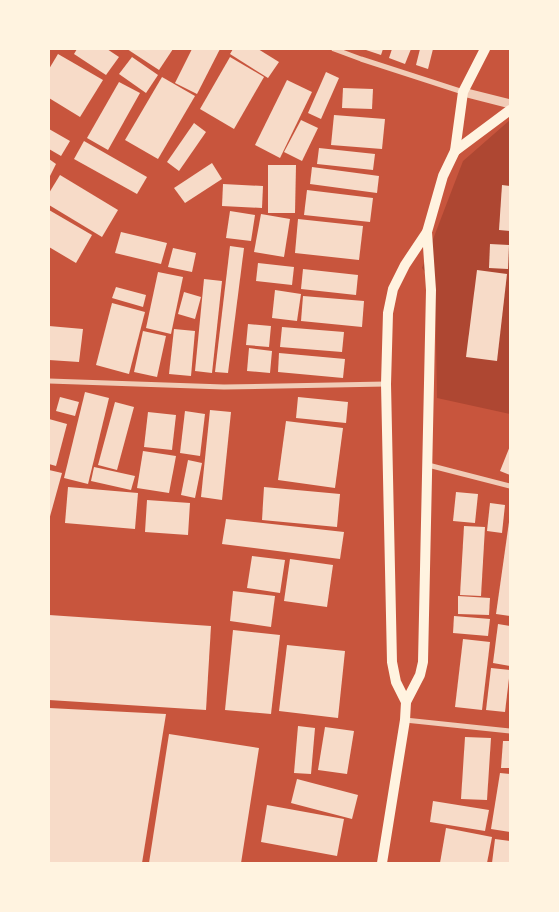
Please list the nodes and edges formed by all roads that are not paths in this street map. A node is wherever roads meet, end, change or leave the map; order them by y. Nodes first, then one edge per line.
1 (334, 49) edge
2 (485, 49) edge
3 (463, 92) junction
4 (510, 104) edge
5 (510, 110) edge
6 (455, 151) junction
7 (427, 232) junction
8 (49, 381) edge
9 (386, 384) junction
10 (428, 465) junction
11 (510, 486) edge
12 (406, 702) junction
13 (406, 720) junction
14 (510, 730) edge
15 (382, 863) edge

1 - 3 street
2 - 3 main road
3 - 4 street
3 - 6 main road
5 - 6 main road
6 - 7 main road
7 - 9 main road
7 - 10 main road
8 - 9 street
9 - 12 main road
10 - 11 street
10 - 12 main road
12 - 13 main road
13 - 14 street
13 - 15 main road

